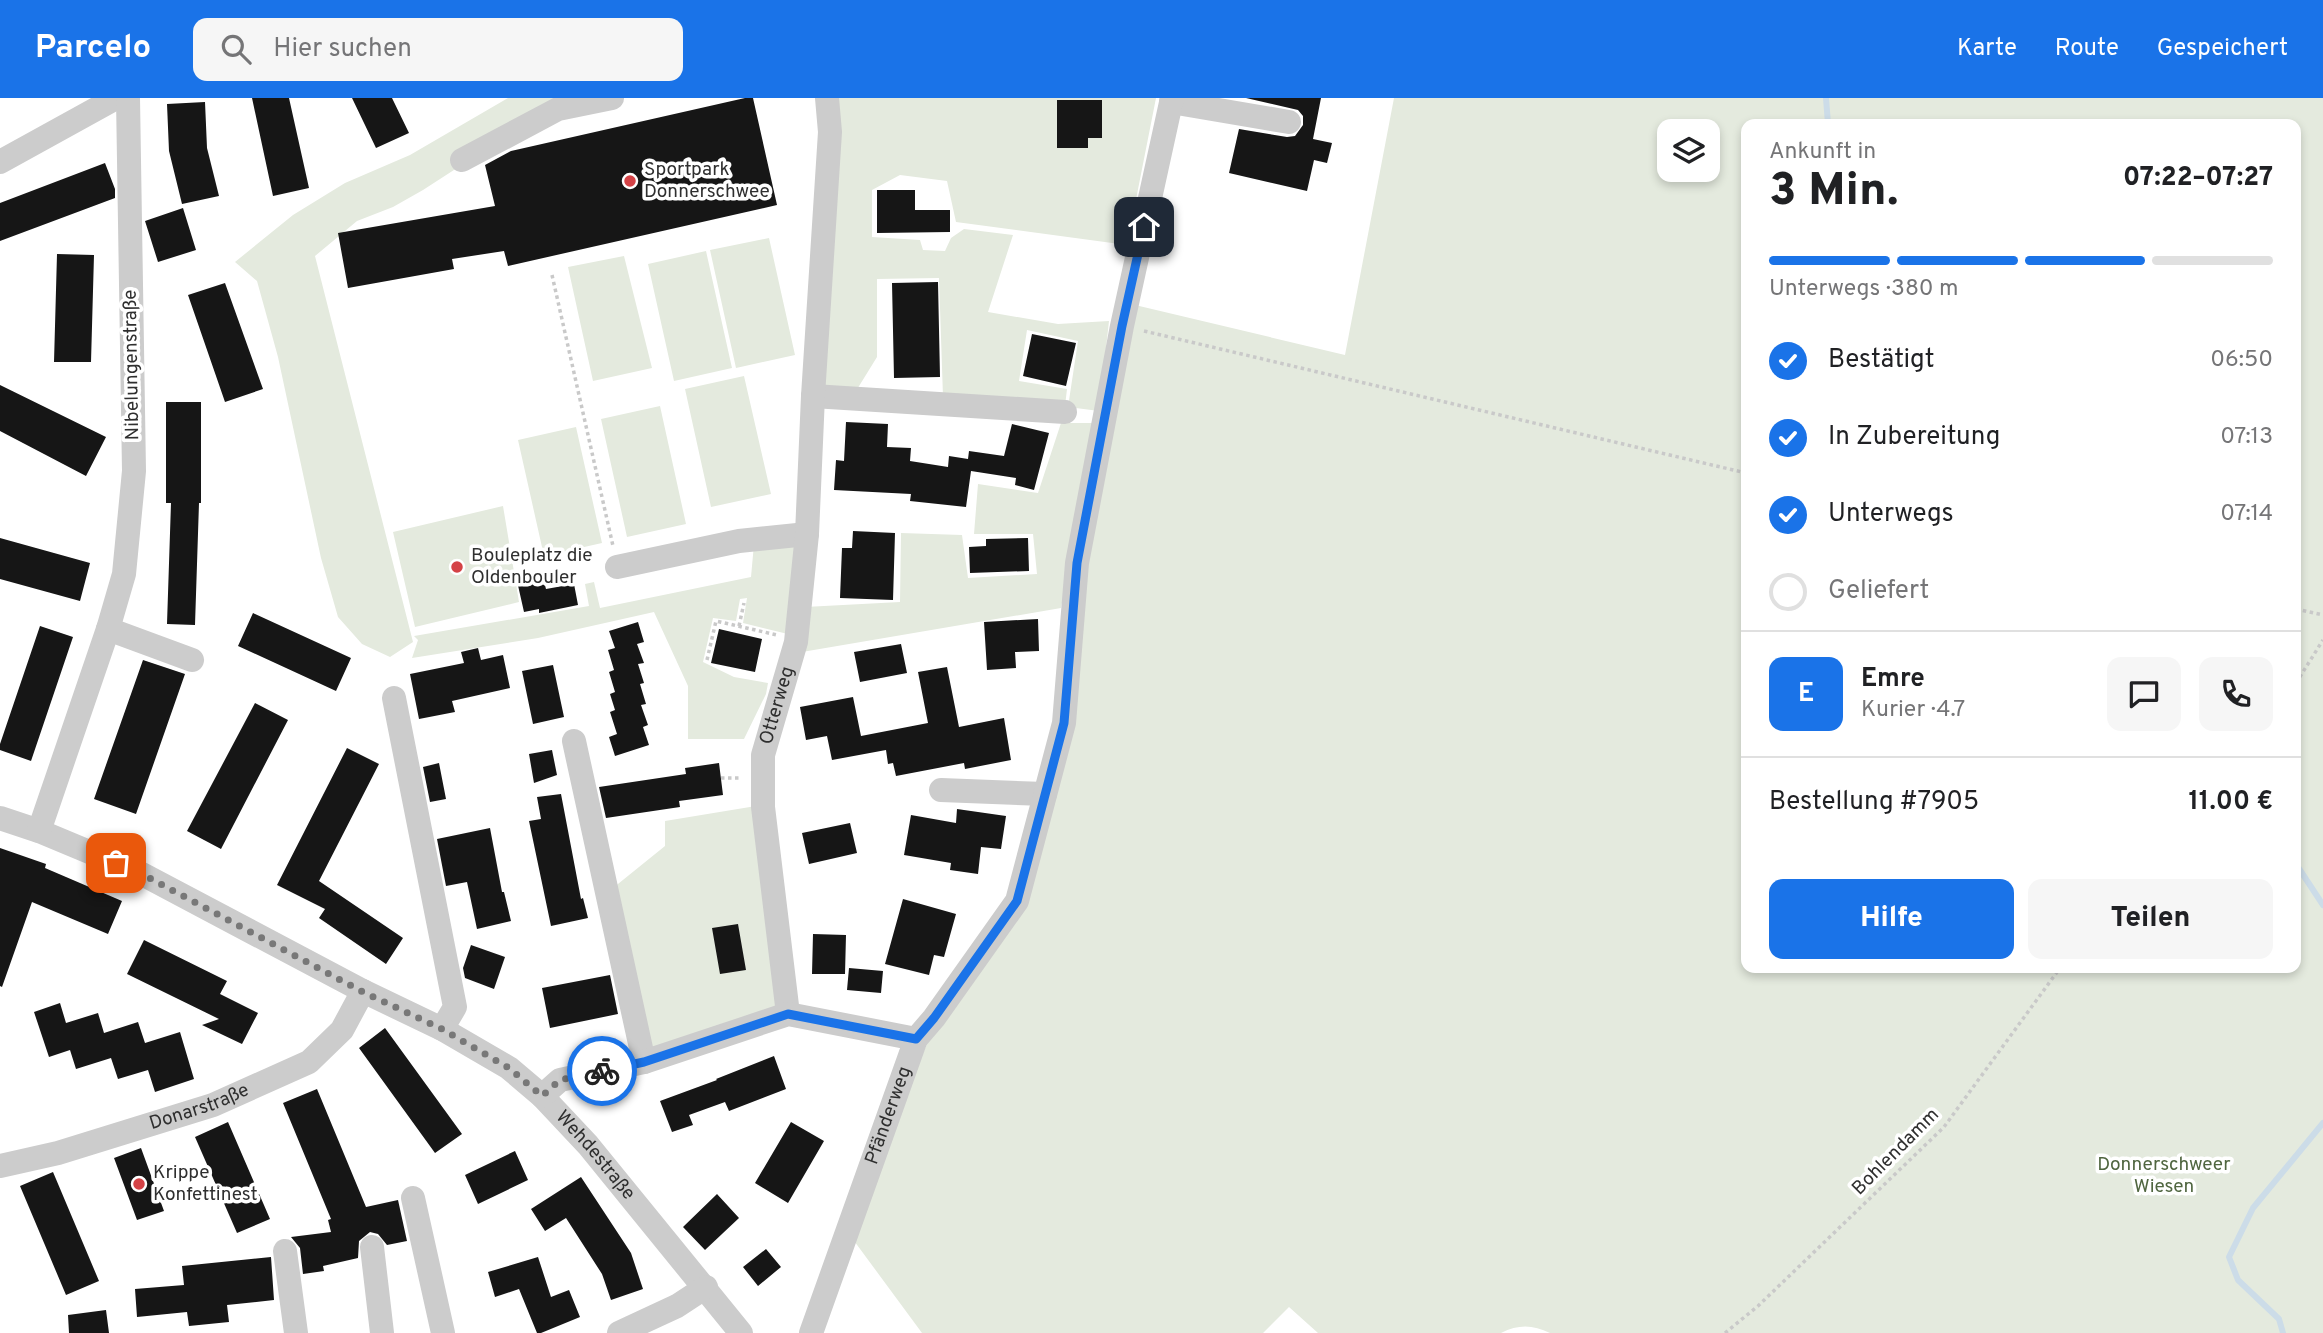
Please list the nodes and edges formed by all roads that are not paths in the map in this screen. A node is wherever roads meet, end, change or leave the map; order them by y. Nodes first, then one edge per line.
1 (116, 98) edge
2 (128, 98) edge
3 (612, 98) edge
4 (827, 98) edge
5 (1172, 100) edge
6 (1289, 122) dead end
7 (463, 160) dead end
8 (0, 162) edge
9 (813, 396) junction
10 (1065, 412) dead end
11 (807, 534) junction
12 (617, 566) road end
13 (108, 629) junction
14 (192, 660) dead end
15 (394, 698) dead end
16 (574, 741) dead end
17 (941, 790) dead end
18 (1045, 794) junction
19 (0, 818) edge
20 (39, 831) junction
21 (363, 992) junction
22 (788, 1014) junction
23 (442, 1029) junction
24 (916, 1039) junction
25 (644, 1062) junction
26 (542, 1096) junction
27 (0, 1166) edge
28 (413, 1198) dead end
29 (372, 1247) dead end
30 (285, 1251) dead end
31 (705, 1287) junction
32 (296, 1333) edge
33 (382, 1333) edge
34 (443, 1333) edge
35 (619, 1333) edge
36 (741, 1333) edge
37 (811, 1333) edge

1 - 8 street
2 - 13 street, Nibelungenstraße
3 - 7 street
4 - 9 street, Otterweg
5 - 6 street
5 - 18 street, Pfänderweg
9 - 10 street
9 - 11 street, Otterweg
11 - 12 street
11 - 22 street, Otterweg
13 - 14 street
13 - 20 street, Nibelungenstraße
15 - 23 street
16 - 25 street
17 - 18 street
18 - 24 street, Pfänderweg
19 - 20 street, Wehdestraße
20 - 21 street, Wehdestraße
21 - 23 street, Wehdestraße
21 - 27 street, Donarstraße
22 - 24 street
22 - 25 street
23 - 26 street, Wehdestraße
24 - 37 street, Pfänderweg
25 - 26 street
26 - 31 street, Wehdestraße
28 - 34 street
29 - 33 street
30 - 32 street
31 - 35 street
31 - 36 street, Wehdestraße

